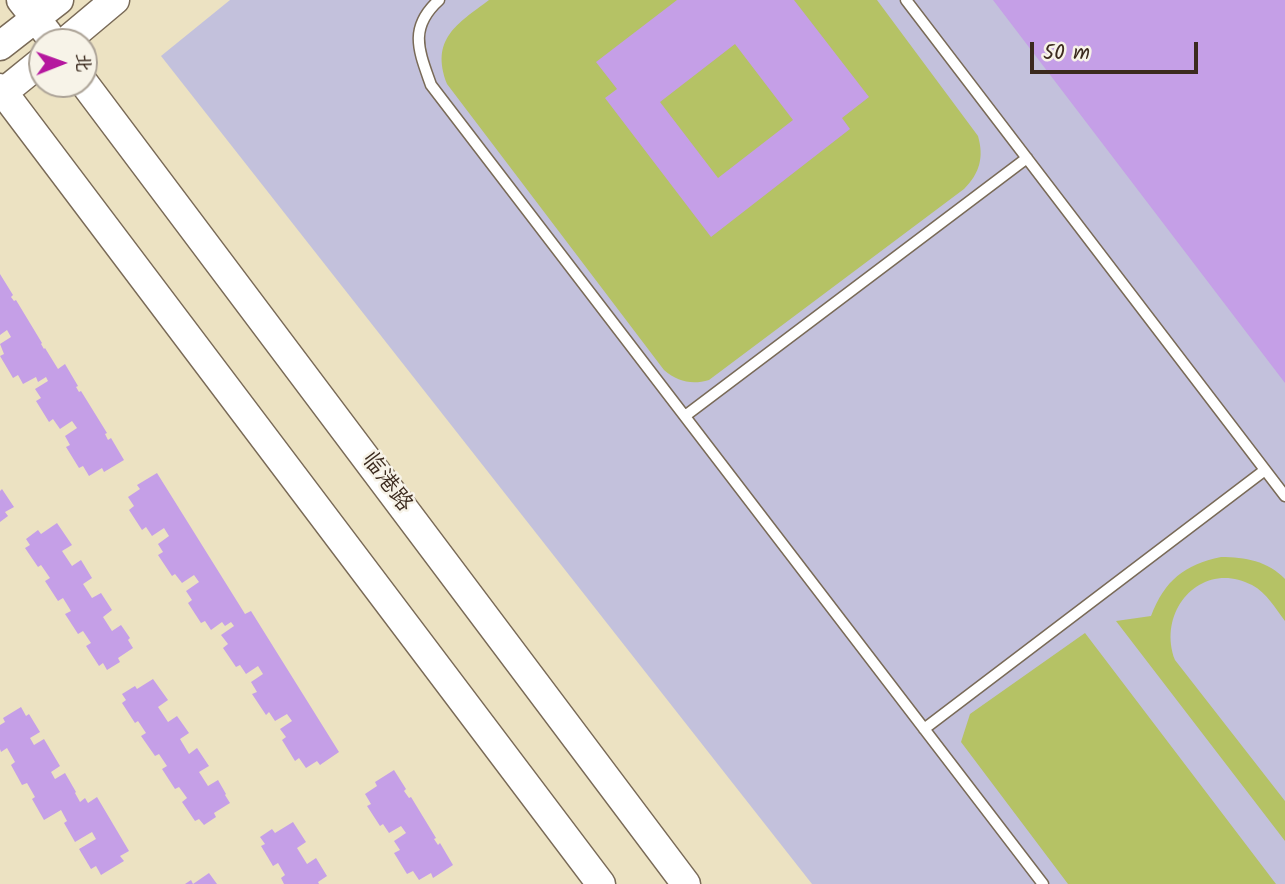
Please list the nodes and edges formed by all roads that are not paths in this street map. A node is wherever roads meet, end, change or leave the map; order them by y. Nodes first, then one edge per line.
1 (59, 0) edge
2 (116, 0) edge
3 (439, 0) edge
4 (906, 0) edge
5 (29, 9) edge
6 (43, 28) edge
7 (82, 28) edge
8 (0, 46) edge
9 (28, 72) edge
10 (1, 92) edge
11 (95, 98) edge
12 (1027, 158) junction
13 (685, 416) junction
14 (1265, 470) junction
15 (1285, 496) edge
16 (924, 729) junction
17 (601, 884) edge
18 (686, 884) edge
19 (1043, 884) edge

1 - 5 main road
2 - 7 main road
3 - 13 lane
4 - 12 lane
5 - 6 main road
5 - 8 main road
9 - 10 main road
10 - 17 main road
11 - 18 main road, 临港路
12 - 13 lane
12 - 14 lane
13 - 16 lane
14 - 15 lane
14 - 16 lane
16 - 19 lane

